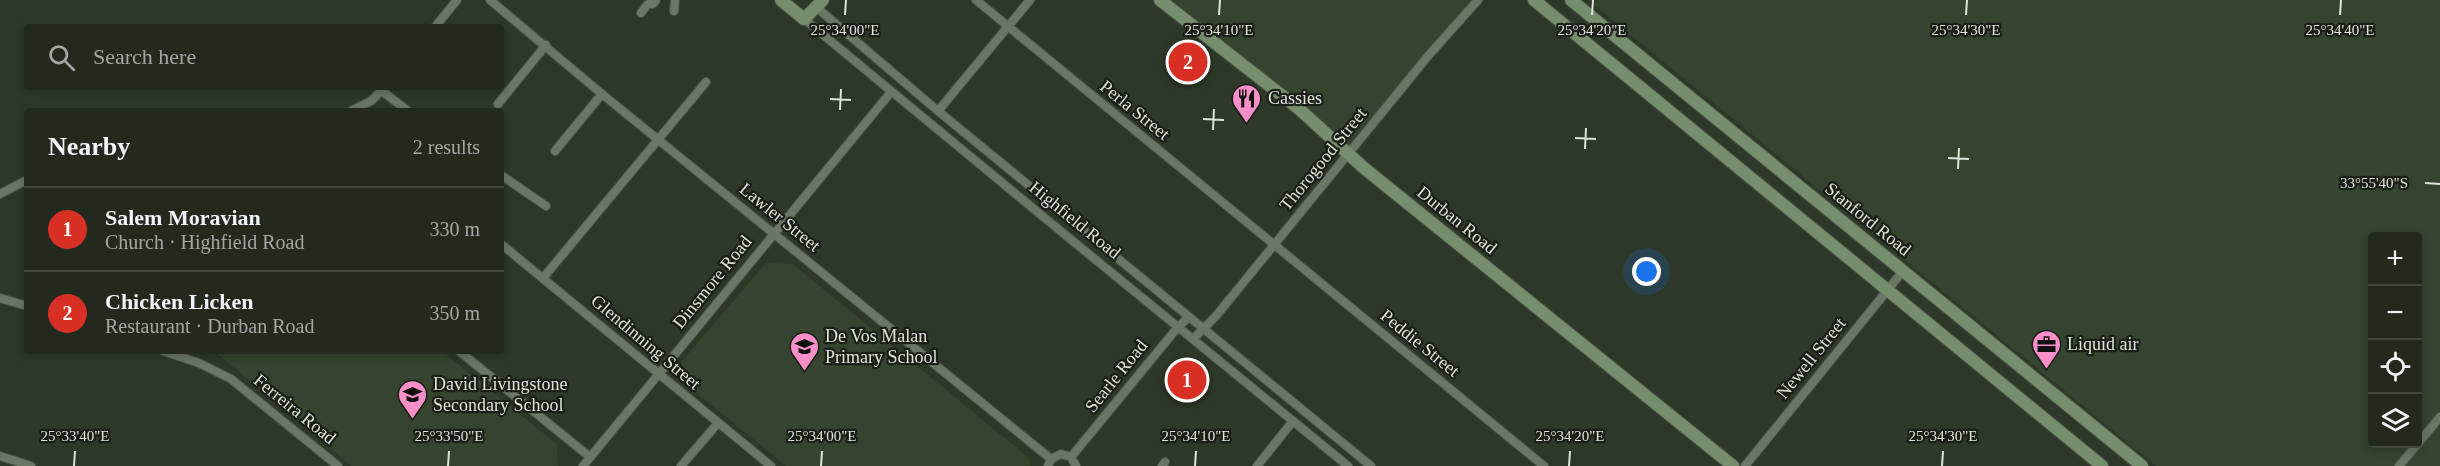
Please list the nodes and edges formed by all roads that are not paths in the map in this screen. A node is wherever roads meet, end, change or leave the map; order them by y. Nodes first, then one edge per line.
1 (490, 0) edge
2 (675, 0) edge
3 (781, 0) edge
4 (975, 0) edge
5 (1030, 0) edge
6 (1160, 0) edge
7 (1478, 0) edge
8 (1534, 0) edge
9 (1571, 0) edge
10 (455, 1) edge
11 (650, 1) edge
12 (815, 2) edge
13 (674, 11) dead end
14 (641, 13) dead end
15 (804, 19) junction
16 (437, 24) edge
17 (1008, 27) junction
18 (546, 45) junction
19 (706, 82) dead end
20 (383, 90) edge
21 (385, 90) edge
22 (891, 92) junction
23 (602, 94) junction
24 (498, 104) dead end
25 (362, 108) edge
26 (405, 108) edge
27 (938, 111) junction
28 (658, 139) junction
29 (555, 151) dead end
30 (1348, 153) junction
31 (504, 177) edge
32 (24, 182) edge
33 (0, 194) edge
34 (546, 206) dead end
35 (774, 233) junction
36 (1274, 245) junction
37 (504, 246) edge
38 (1903, 271) junction
39 (543, 278) junction
40 (1143, 279) junction
41 (1887, 291) junction
42 (1134, 292) junction
43 (0, 298) edge
44 (24, 305) edge
45 (1189, 317) junction
46 (1178, 327) junction
47 (1203, 328) junction
48 (1193, 339) junction
49 (172, 354) edge
50 (463, 354) edge
51 (659, 373) junction
52 (2440, 417) edge
53 (1293, 421) junction
54 (718, 423) junction
55 (0, 456) edge
56 (590, 457) junction
57 (1071, 458) junction
58 (1050, 462) edge
59 (31, 466) edge
60 (338, 466) edge
61 (583, 466) edge
62 (681, 466) edge
63 (771, 466) edge
64 (1076, 466) edge
65 (1257, 466) edge
66 (1348, 466) edge
67 (1371, 466) edge
68 (1544, 466) edge
69 (1733, 466) edge
70 (1745, 466) edge
71 (2102, 466) edge
72 (2142, 466) edge
73 (2399, 466) edge

1 - 18 street, Lawler Street
2 - 13 street
3 - 15 main road, Highfield Road
4 - 17 street, Perla Street
5 - 17 street
6 - 30 main road, Durban Road
7 - 30 street, Thorogood Street
8 - 41 main road
9 - 38 main road, Stanford Road
10 - 16 street
11 - 14 street
12 - 15 main road
12 - 27 street, Highfield Road
15 - 22 street, Highfield Road
17 - 27 street
17 - 36 street, Perla Street
18 - 23 street, Lawler Street
18 - 24 street
19 - 28 street
20 - 25 street
21 - 26 street
22 - 35 street, Dinsmore Road
22 - 42 street, Highfield Road
23 - 28 street, Lawler Street
23 - 29 street
27 - 40 street, Highfield Road
28 - 35 street, Lawler Street
28 - 39 street
30 - 36 street, Thorogood Street
30 - 69 main road, Durban Road
31 - 34 street
32 - 33 street
35 - 51 street, Dinsmore Road
35 - 58 street, Lawler Street
36 - 47 street, Thorogood Street
36 - 68 street, Peddie Street
37 - 39 street, Glendinning Street
38 - 41 street, Newell Street
38 - 72 main road, Stanford Road
39 - 51 street, Glendinning Street
40 - 42 street
40 - 45 street, Highfield Road
41 - 70 street, Newell Street
41 - 71 main road
42 - 46 street, Highfield Road
43 - 44 street
45 - 46 street, Searle Road
45 - 47 street, Highfield Road
46 - 48 street, Highfield Road
46 - 57 street, Searle Road
47 - 48 street, Thorogood Street
47 - 67 street, Highfield Road
48 - 53 street, Highfield Road
49 - 60 street, Ferreira Road
50 - 56 street
51 - 54 street, Glendinning Street
51 - 56 street, Dinsmore Road
52 - 73 street
53 - 65 street
53 - 66 street, Highfield Road
54 - 62 street
54 - 63 street, Glendinning Street
55 - 59 street
56 - 61 street, Dinsmore Road
57 - 58 street
57 - 64 street

